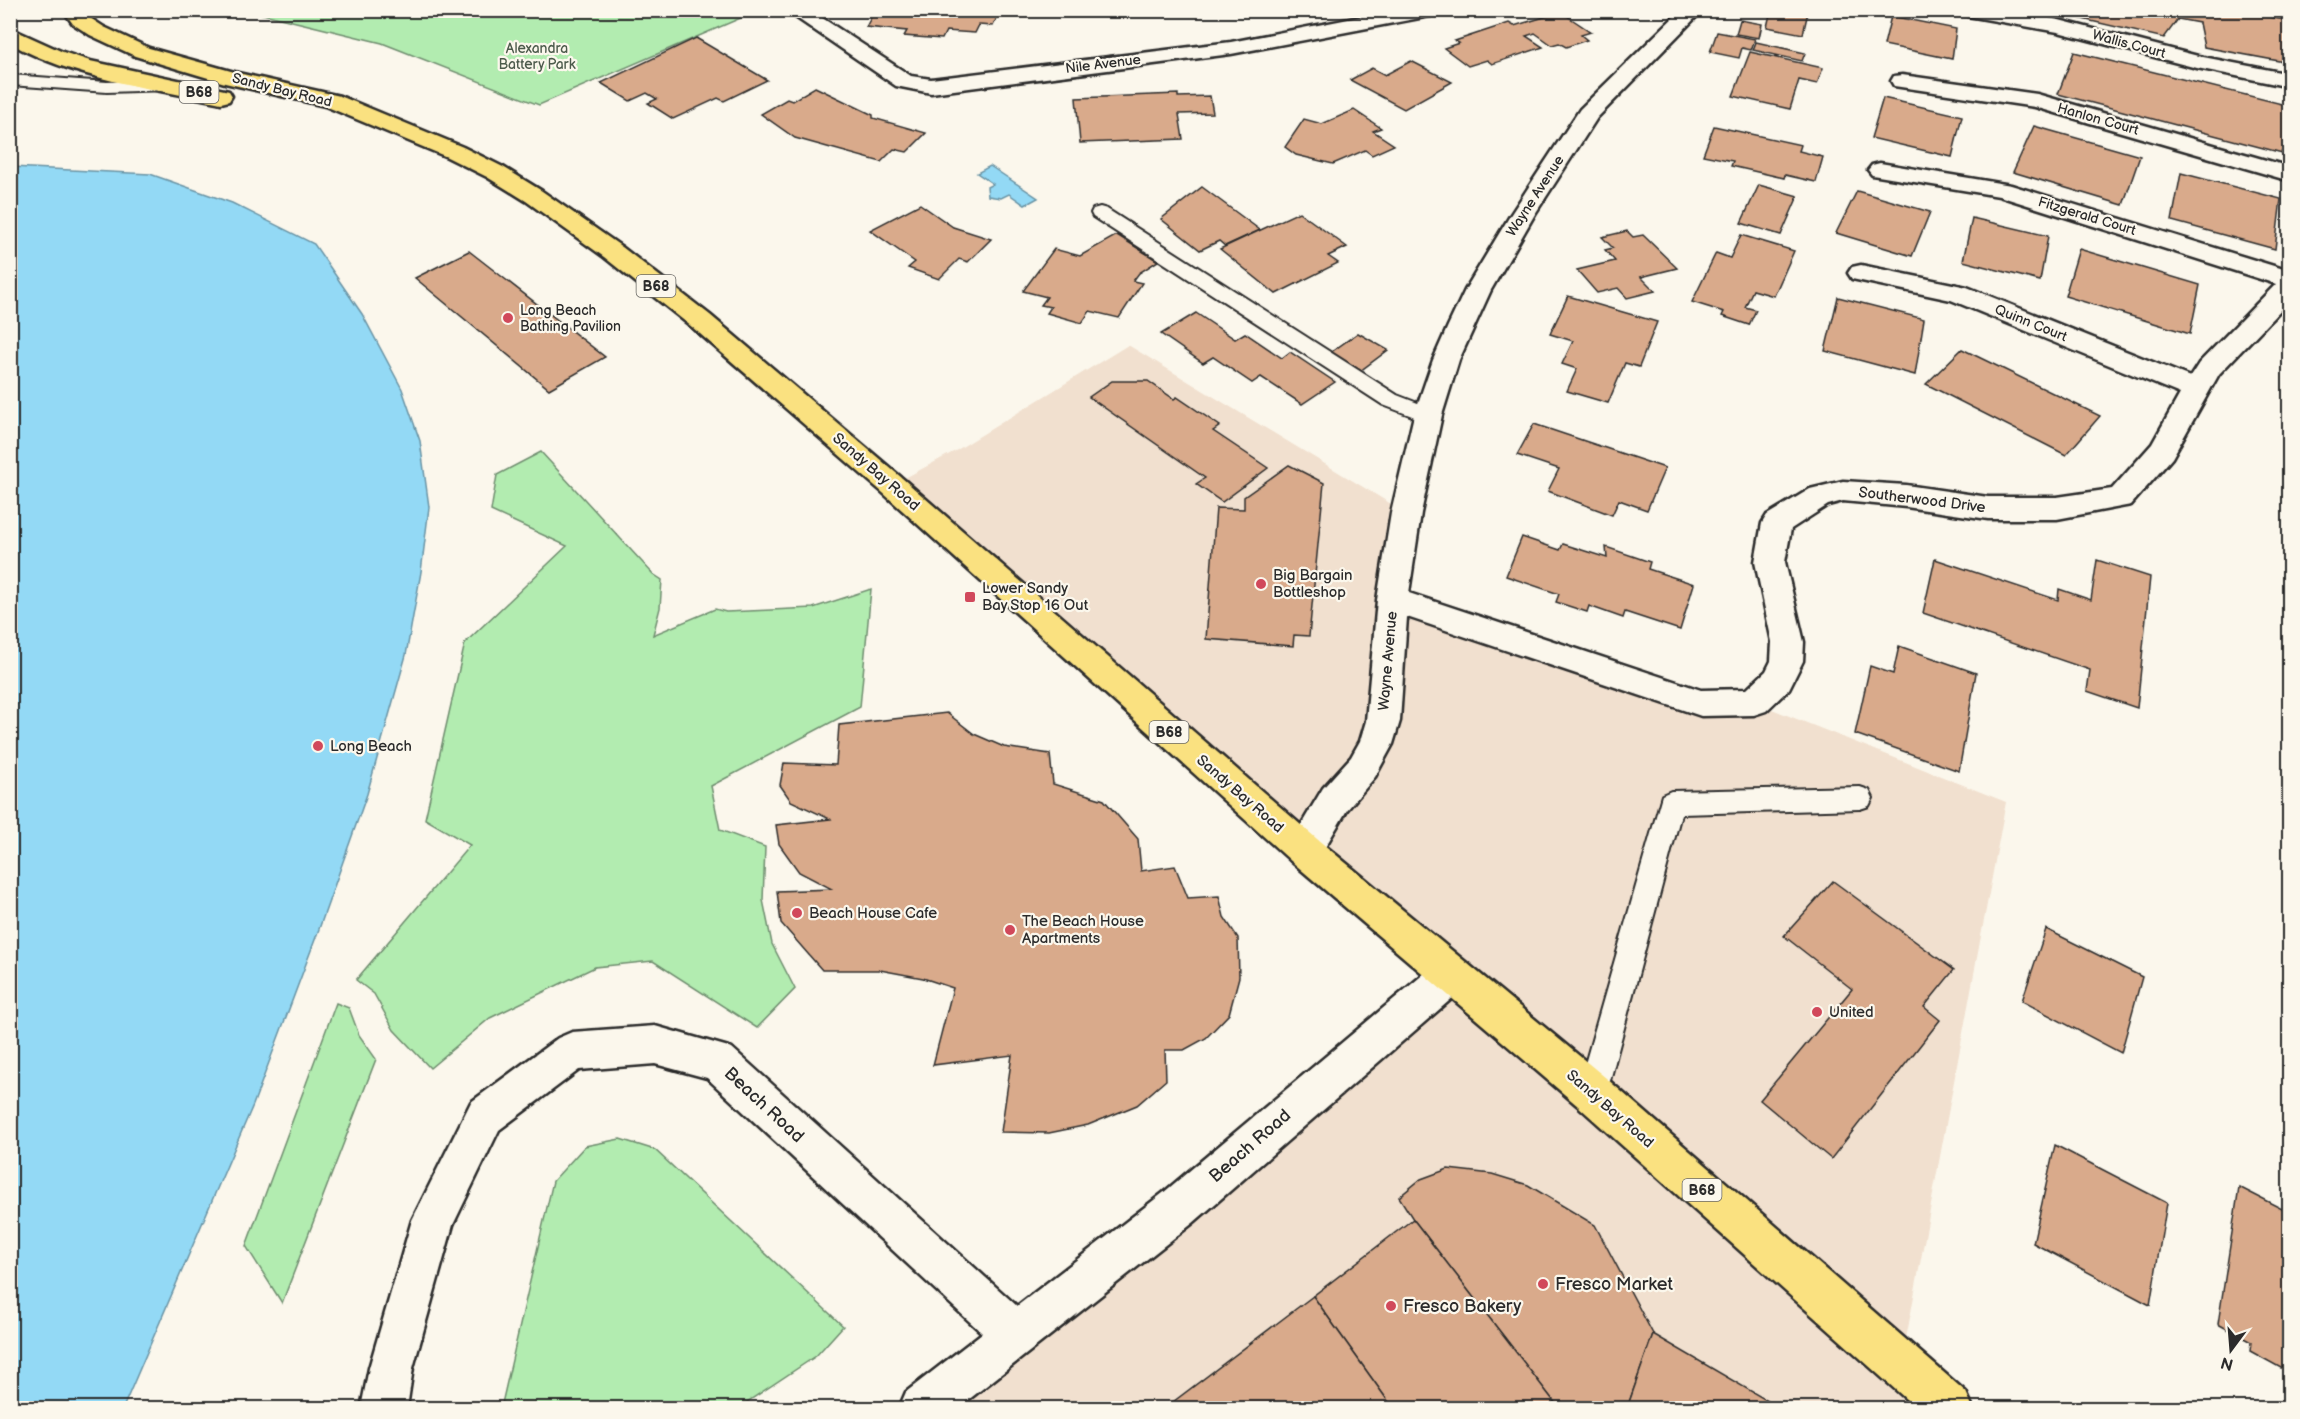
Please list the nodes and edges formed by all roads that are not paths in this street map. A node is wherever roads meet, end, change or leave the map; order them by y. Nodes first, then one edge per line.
1 (74, 10) edge
2 (795, 10) edge
3 (1430, 10) edge
4 (1693, 10) edge
5 (1968, 10) edge
6 (10, 34) edge
7 (10, 80) edge
8 (1902, 81) dead end
9 (2289, 81) edge
10 (168, 85) junction
11 (394, 128) junction
12 (1880, 170) dead end
13 (2289, 174) edge
14 (1100, 213) dead end
15 (1861, 273) dead end
16 (2289, 282) edge
17 (2196, 390) junction
18 (1428, 416) junction
19 (1393, 600) junction
20 (1860, 798) dead end
21 (1304, 850) junction
22 (1451, 975) junction
23 (1592, 1092) junction
24 (1017, 1335) junction
25 (384, 1408) edge
26 (922, 1408) edge
27 (1950, 1408) edge

1 - 11 main road, Sandy Bay Road / B68
2 - 3 street, Nile Avenue
4 - 18 street, Wayne Avenue
5 - 9 street, Wallis Court
6 - 10 main road, Sandy Bay Road / B68
7 - 10 lane, Sandy Bay Road
8 - 13 street, Hanlon Court
10 - 11 main road, Sandy Bay Road / B68
11 - 21 main road, Sandy Bay Road / B68
12 - 16 street, Fitzgerald Court
14 - 18 lane
15 - 17 street, Quinn Court
16 - 17 street, Southerwood Drive
17 - 19 street, Southerwood Drive
18 - 19 street, Wayne Avenue
19 - 21 street, Wayne Avenue
20 - 23 lane
21 - 22 main road, Sandy Bay Road / B68
22 - 23 main road, Sandy Bay Road / B68
22 - 24 street, Beach Road
23 - 27 main road, Sandy Bay Road / B68
24 - 25 street, Beach Road
24 - 26 street, Beach Road

